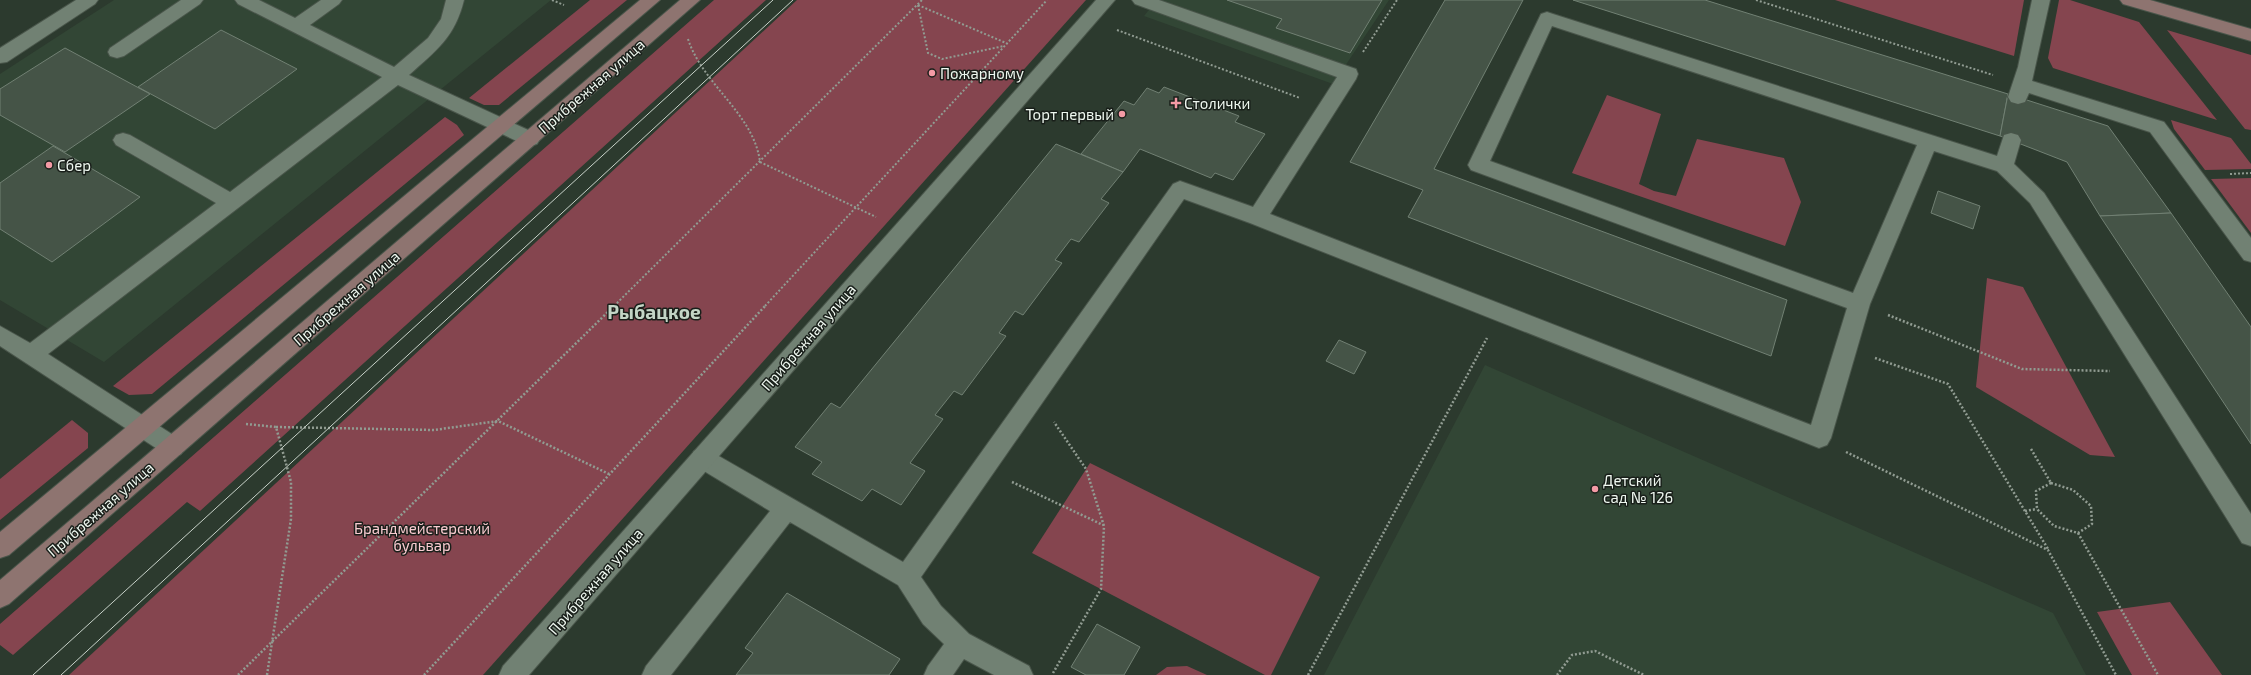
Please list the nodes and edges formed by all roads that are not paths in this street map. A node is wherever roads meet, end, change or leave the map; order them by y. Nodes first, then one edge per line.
1 (89, 0) edge
2 (194, 0) edge
3 (244, 0) edge
4 (333, 0) edge
5 (455, 0) edge
6 (651, 0) edge
7 (691, 0) edge
8 (1106, 0) edge
9 (1141, 0) edge
10 (2041, 0) edge
11 (2129, 0) edge
12 (297, 26) junction
13 (2251, 35) edge
14 (118, 52) dead end
15 (0, 57) edge
16 (396, 76) junction
17 (501, 126) junction
18 (530, 139) junction
19 (124, 140) dead end
20 (2011, 140) dead end
21 (1928, 142) junction
22 (2004, 166) junction
23 (231, 202) junction
24 (1257, 217) junction
25 (2251, 254) edge
26 (1860, 304) junction
27 (0, 335) edge
28 (31, 355) junction
29 (143, 427) junction
30 (173, 447) junction
31 (702, 458) junction
32 (787, 508) junction
33 (2251, 535) edge
34 (0, 547) edge
35 (907, 577) junction
36 (0, 596) edge
37 (960, 643) junction
38 (512, 675) edge
39 (655, 675) edge
40 (937, 675) edge
41 (1020, 675) edge

1 - 15 street
2 - 14 street
3 - 12 street
4 - 12 street
5 - 16 street
6 - 17 street, Прибрежная улица
7 - 18 street, Прибрежная улица
8 - 31 street, Прибрежная улица
9 - 24 street
10 - 25 street
11 - 13 street
12 - 16 street
16 - 17 street
16 - 23 street
17 - 18 street
17 - 29 street, Прибрежная улица
18 - 30 street, Прибрежная улица
19 - 23 street
20 - 22 street
21 - 22 street
21 - 26 street
21 - 26 street
22 - 33 street
23 - 28 street
24 - 26 street
24 - 35 street
27 - 28 street
28 - 29 street
29 - 30 street
29 - 34 street, Прибрежная улица
30 - 36 street, Прибрежная улица
31 - 32 street
31 - 38 street, Прибрежная улица
32 - 35 street
32 - 39 street
35 - 37 street
37 - 40 street
37 - 41 street

